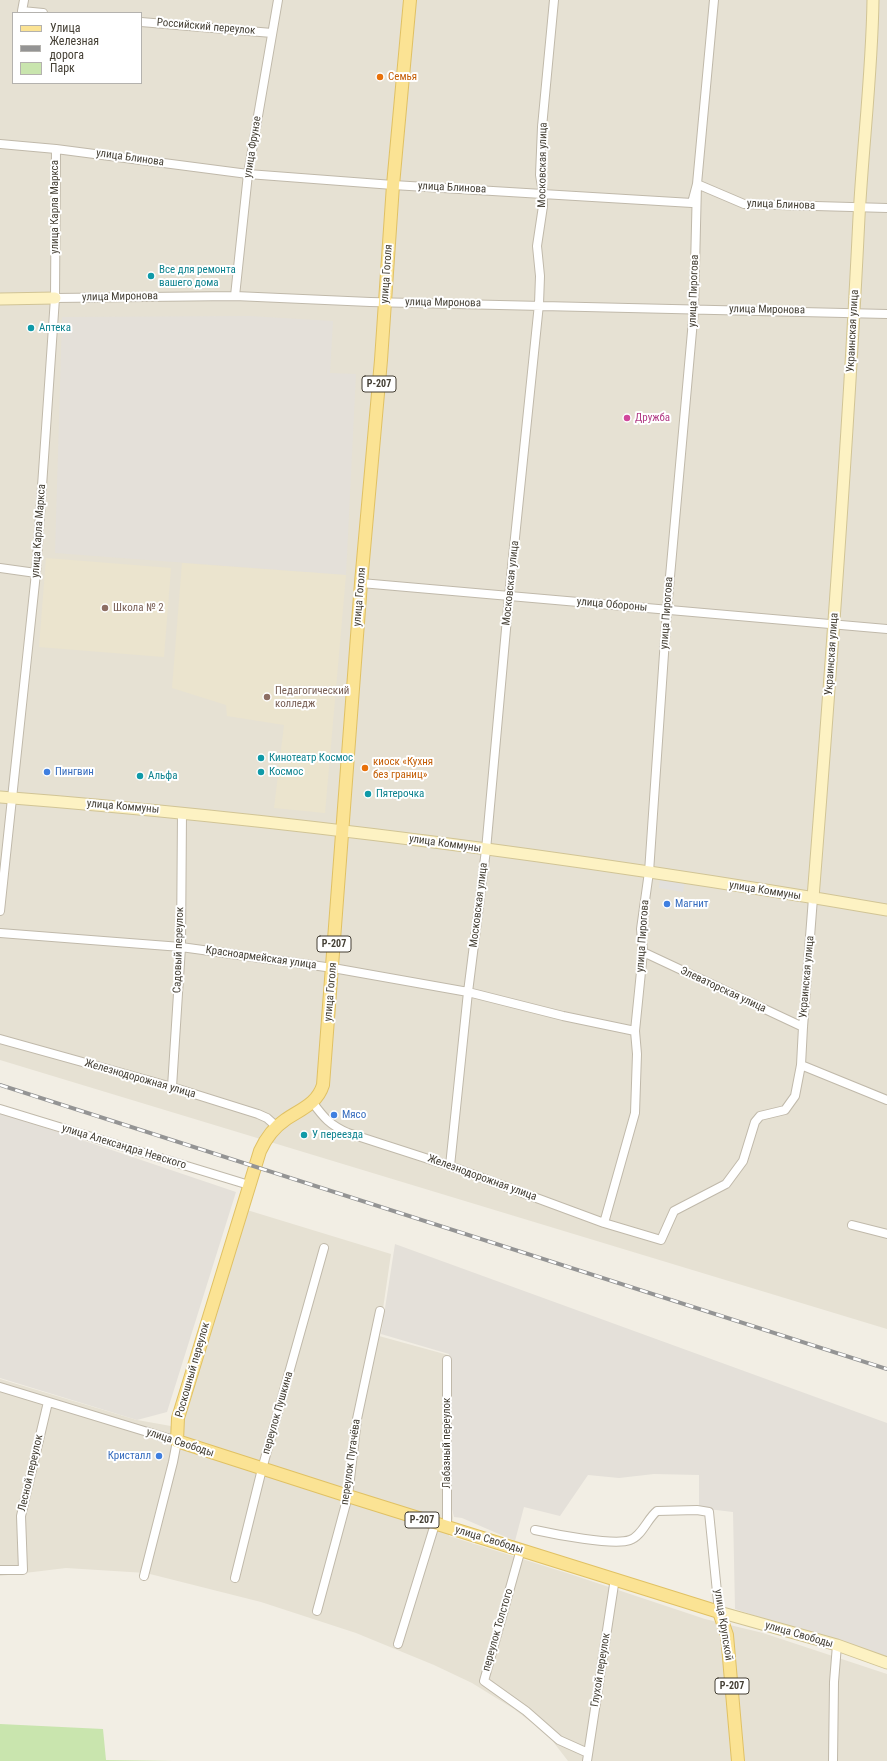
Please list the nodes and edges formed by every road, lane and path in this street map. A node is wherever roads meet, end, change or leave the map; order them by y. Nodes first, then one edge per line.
1 (24, 0) edge
2 (278, 0) edge
3 (410, 0) edge
4 (554, 0) edge
5 (714, 0) edge
6 (873, 0) edge
7 (32, 12) edge
8 (142, 22) edge
9 (272, 33) junction
10 (0, 144) edge
11 (56, 148) junction
12 (248, 174) junction
13 (697, 184) junction
14 (393, 185) junction
15 (543, 193) junction
16 (860, 208) junction
17 (887, 208) edge
18 (235, 296) junction
19 (55, 298) junction
20 (0, 299) edge
21 (385, 302) junction
22 (539, 304) junction
23 (694, 309) junction
24 (854, 312) junction
25 (887, 314) edge
26 (0, 568) edge
27 (36, 572) junction
28 (361, 583) junction
29 (509, 596) junction
30 (667, 610) junction
31 (835, 625) junction
32 (887, 629) edge
33 (0, 797) edge
34 (13, 798) junction
35 (182, 812) junction
36 (342, 830) junction
37 (486, 850) junction
38 (649, 872) junction
39 (813, 898) junction
40 (887, 910) edge
41 (0, 911) edge
42 (0, 933) edge
43 (181, 947) junction
44 (643, 952) junction
45 (333, 968) junction
46 (468, 992) junction
47 (802, 1027) junction
48 (635, 1031) junction
49 (0, 1039) edge
50 (801, 1065) junction
51 (172, 1087) junction
52 (887, 1100) edge
53 (313, 1103) junction
54 (0, 1109) edge
55 (277, 1127) junction
56 (255, 1166) joint
57 (450, 1166) junction
58 (249, 1185) junction
59 (604, 1223) junction
60 (852, 1225) dead end
61 (887, 1234) edge
62 (660, 1240) joint
63 (324, 1248) dead end
64 (380, 1311) dead end
65 (447, 1360) dead end
66 (0, 1387) edge
67 (48, 1402) junction
68 (176, 1441) junction
69 (262, 1469) junction
70 (348, 1496) junction
71 (441, 1525) junction
72 (535, 1530) dead end
73 (522, 1549) junction
74 (0, 1570) edge
75 (144, 1576) dead end
76 (234, 1578) dead end
77 (615, 1578) junction
78 (317, 1612) dead end
79 (719, 1612) junction
80 (398, 1644) dead end
81 (837, 1646) junction
82 (887, 1663) edge
83 (587, 1757) edge
84 (738, 1761) edge
85 (833, 1761) edge

1 - 7 street
2 - 9 street, улица Фрунзе
3 - 14 main road, улица Гоголя / Р-207
4 - 15 street, Московская улица
5 - 13 street, улица Пирогова
6 - 16 street, Украинская улица
8 - 9 street, Российский переулок
9 - 12 street, улица Фрунзе
10 - 11 street, улица Блинова
11 - 12 street, улица Блинова
11 - 19 street, улица Карла Маркса
12 - 14 street, улица Блинова
12 - 18 street, улица Фрунзе
13 - 15 street, улица Блинова
13 - 16 street, улица Блинова
13 - 23 street, улица Пирогова
14 - 15 street, улица Блинова
14 - 21 main road, улица Гоголя / Р-207
15 - 22 street, Московская улица
16 - 17 street, улица Блинова
16 - 24 street, Украинская улица
18 - 19 street, улица Миронова
18 - 21 street, улица Миронова
19 - 20 street, улица Миронова
19 - 27 street, улица Карла Маркса
21 - 22 street, улица Миронова
21 - 28 main road, улица Гоголя / Р-207
22 - 23 street, улица Миронова
22 - 29 street, Московская улица
23 - 24 street, улица Миронова
23 - 30 street, улица Пирогова
24 - 25 street, улица Миронова
24 - 31 street, Украинская улица
26 - 27 street
27 - 34 street, улица Карла Маркса
28 - 29 street, улица Обороны
28 - 36 main road, улица Гоголя / Р-207
29 - 30 street, улица Обороны
29 - 37 street, Московская улица
30 - 31 street, улица Обороны
30 - 38 street, улица Пирогова
31 - 32 street, улица Обороны
31 - 39 street, Украинская улица
33 - 34 street, улица Коммуны
34 - 35 street, улица Коммуны
34 - 41 street, улица Карла Маркса
35 - 36 street, улица Коммуны
35 - 43 street, Садовый переулок
36 - 37 street, улица Коммуны
36 - 45 main road, улица Гоголя / Р-207
37 - 38 street, улица Коммуны
37 - 46 street, Московская улица
38 - 39 street, улица Коммуны
38 - 44 street, улица Пирогова
39 - 40 street, улица Коммуны
39 - 47 street, Украинская улица
42 - 43 street, Красноармейская улица
43 - 45 street, Красноармейская улица
43 - 51 street, Садовый переулок
44 - 47 street, Элеваторская улица
44 - 48 street, улица Пирогова
45 - 46 street, Красноармейская улица
45 - 53 main road, улица Гоголя / Р-207
46 - 48 street, Красноармейская улица
46 - 57 street, Московская улица
47 - 50 street, Украинская улица
48 - 59 street, улица Пирогова
49 - 51 street, Железнодорожная улица
50 - 52 street
50 - 62 street, Украинская улица
51 - 55 street, Железнодорожная улица
53 - 55 main road, улица Гоголя / Р-207
53 - 57 street, Железнодорожная улица
54 - 58 street, улица Александра Невского
55 - 56 main road, улица Гоголя / Р-207
56 - 58 main road, Роскошный переулок / Р-207
57 - 59 street, Железнодорожная улица
58 - 68 main road, Роскошный переулок / Р-207
59 - 62 street, Железнодорожная улица
60 - 61 street
63 - 69 street, переулок Пушкина
64 - 70 street, переулок Пугачёва
65 - 71 street, Лабазный переулок
66 - 67 street, улица Свободы
67 - 68 street, улица Свободы
67 - 74 street, Лесной переулок
68 - 69 main road, улица Свободы / Р-207
68 - 75 street, Роскошный переулок
69 - 70 main road, улица Свободы / Р-207
69 - 76 street, переулок Пушкина
70 - 71 main road, улица Свободы / Р-207
70 - 78 street, переулок Пугачёва
71 - 73 main road, улица Свободы / Р-207
71 - 80 street, Лабазный переулок
72 - 79 street, улица Крупской
73 - 77 main road, улица Свободы / Р-207
73 - 83 street, переулок Толстого
77 - 79 main road, улица Свободы / Р-207
77 - 83 street, Глухой переулок
79 - 81 street, улица Свободы
79 - 84 main road, улица Крупской / Р-207
81 - 82 street, улица Свободы
81 - 85 street

